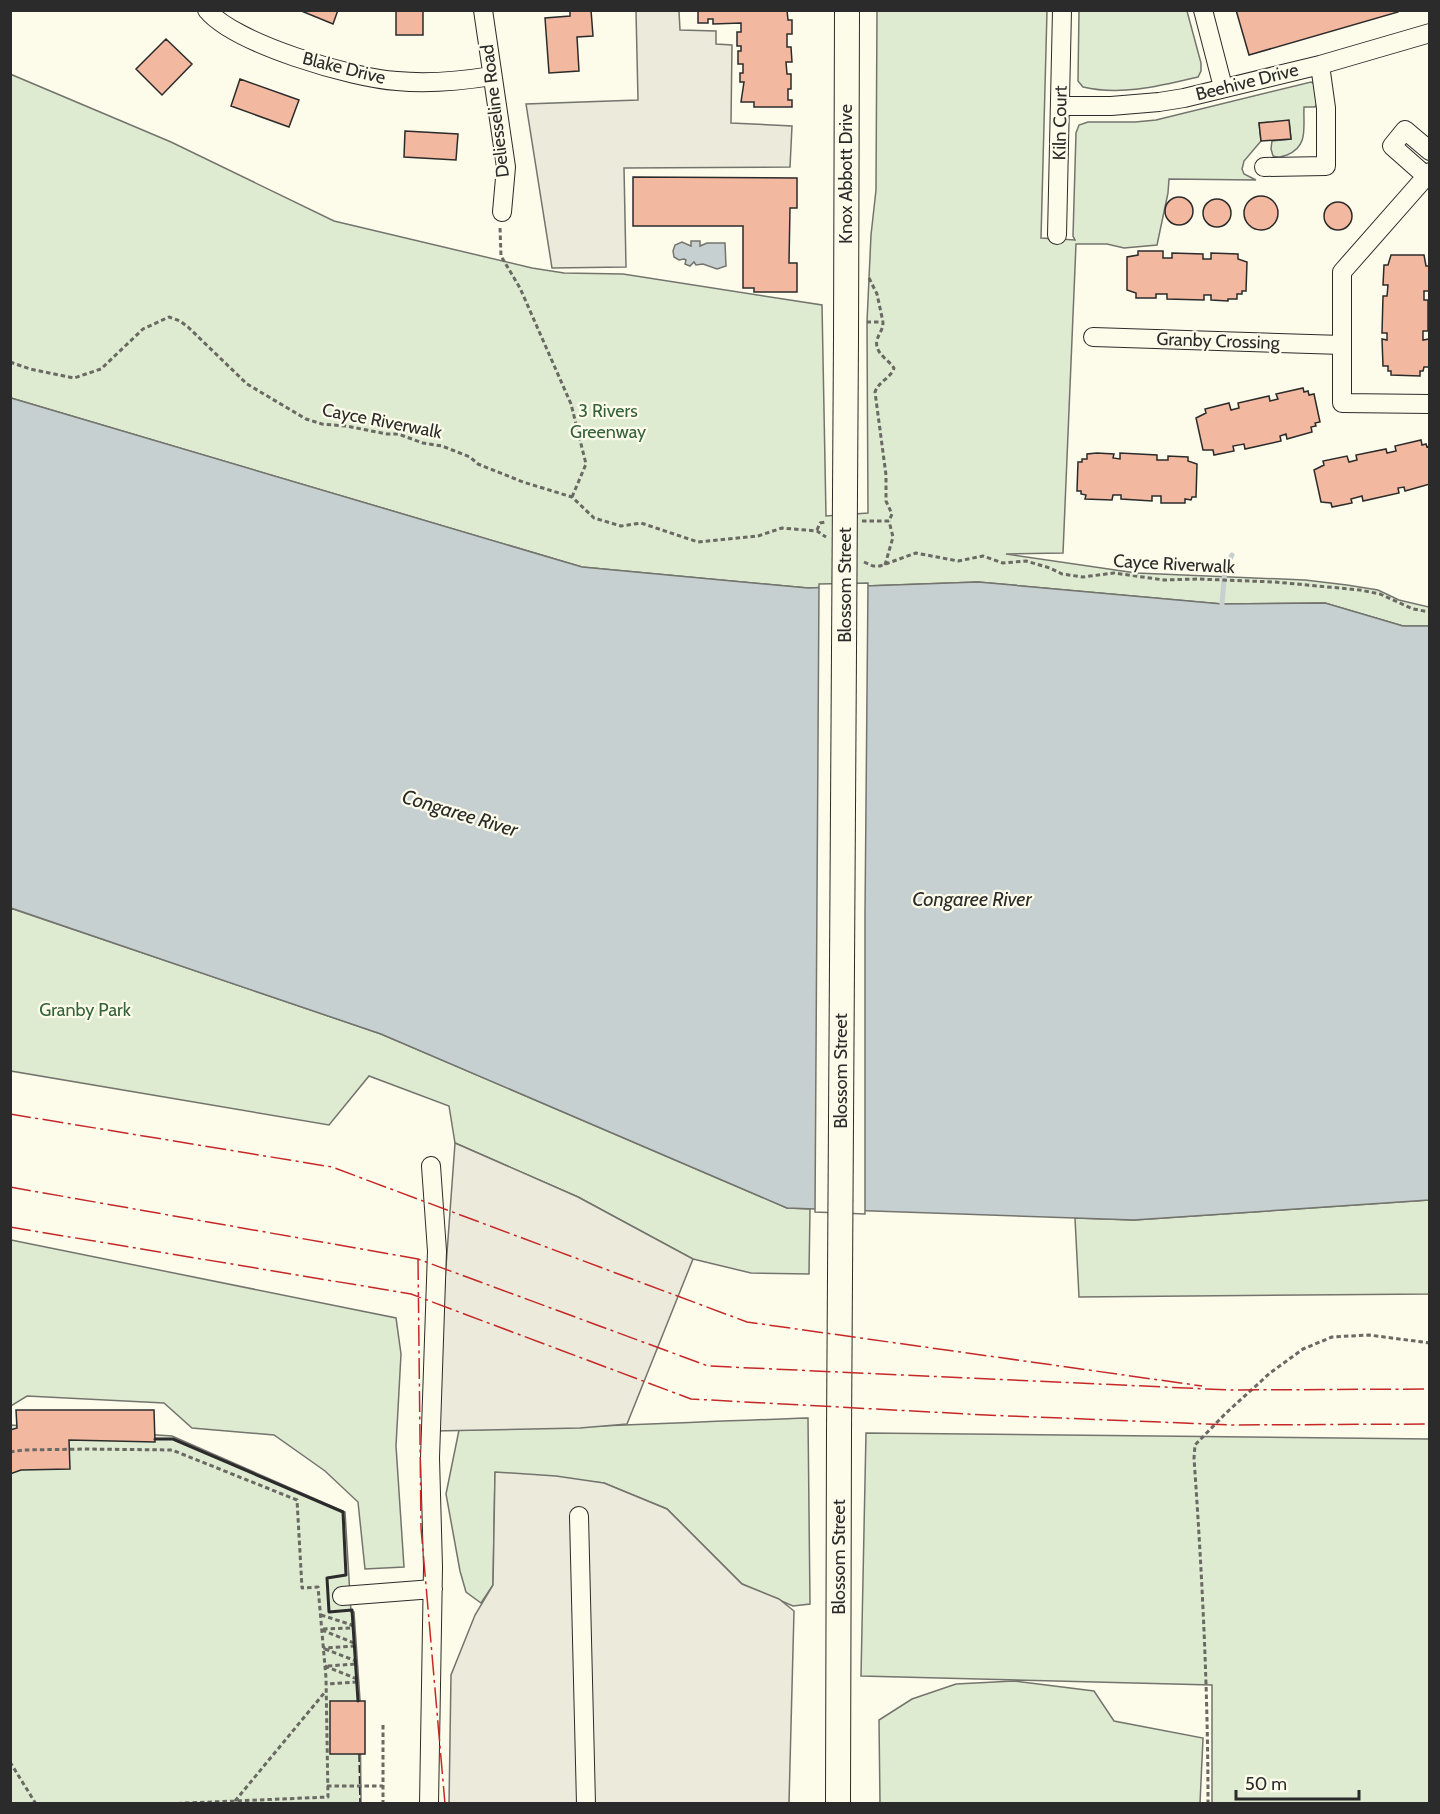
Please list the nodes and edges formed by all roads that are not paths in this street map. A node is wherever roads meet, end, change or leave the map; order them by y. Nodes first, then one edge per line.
1 (207, 10) edge
2 (483, 10) edge
3 (847, 10) edge
4 (1062, 10) edge
5 (1203, 10) edge
6 (1430, 33) edge
7 (1320, 65) junction
8 (492, 76) junction
9 (1223, 87) junction
10 (1061, 106) junction
11 (1430, 150) edge
12 (1264, 167) dead end
13 (1428, 174) edge
14 (502, 212) road end
15 (1057, 235) dead end
16 (1093, 337) dead end
17 (846, 338) joint
18 (1342, 345) junction
19 (1430, 404) edge
20 (431, 1166) dead end
21 (579, 1516) dead end
22 (433, 1589) junction
23 (342, 1596) dead end
24 (429, 1803) edge
25 (586, 1803) edge
26 (838, 1803) edge

1 - 8 street, Blake Drive
2 - 8 street, Deliesseline Road
3 - 17 main road, Knox Abbott Drive
4 - 10 street, Kiln Court
5 - 9 street
6 - 7 street, Beehive Drive
7 - 9 street, Beehive Drive
7 - 12 street
8 - 14 street, Deliesseline Road
9 - 10 street, Beehive Drive
10 - 15 street, Kiln Court
11 - 13 street
13 - 18 street
16 - 18 street, Granby Crossing
17 - 26 main road, Blossom Street, bridge
18 - 19 street
20 - 22 street
21 - 25 street
22 - 23 street
22 - 24 street

